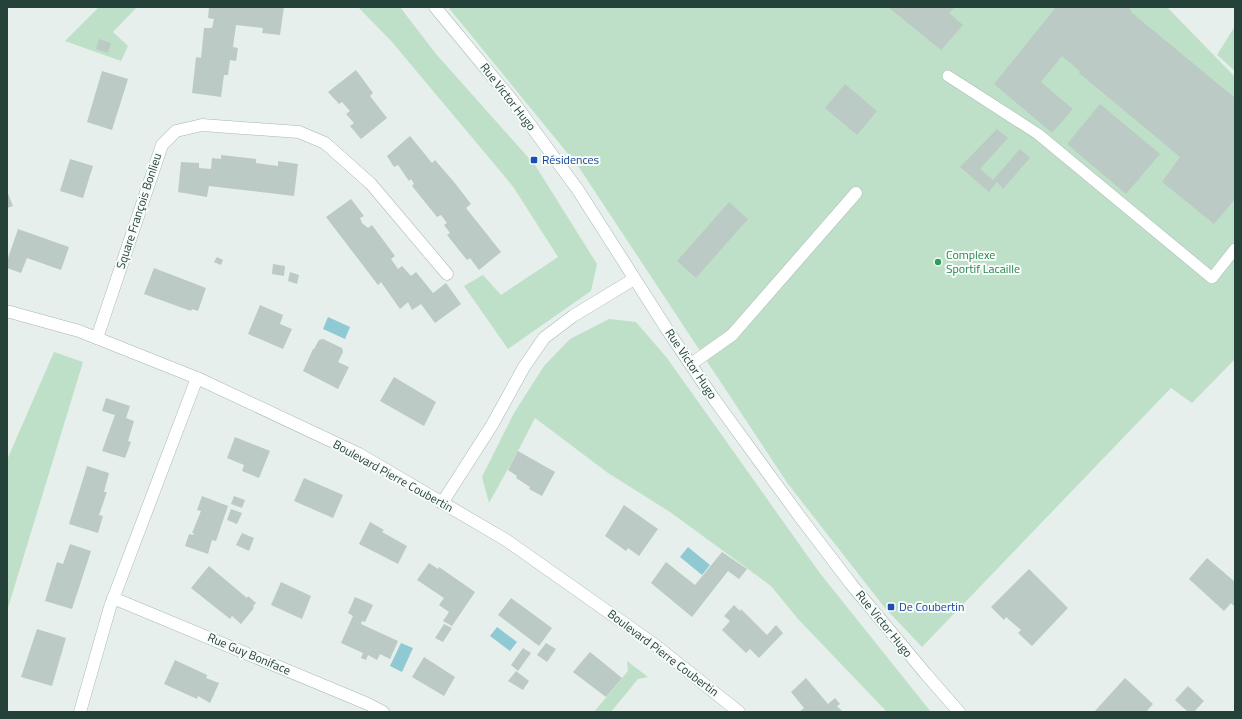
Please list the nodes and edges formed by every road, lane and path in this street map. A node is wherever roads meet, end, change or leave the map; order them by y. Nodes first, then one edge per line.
1 (435, 7) edge
2 (948, 76) dead end
3 (856, 193) dead end
4 (1235, 248) edge
5 (447, 274) dead end
6 (634, 279) junction
7 (7, 312) edge
8 (97, 338) junction
9 (691, 364) junction
10 (197, 378) junction
11 (442, 503) junction
12 (113, 598) junction
13 (80, 712) edge
14 (383, 712) edge
15 (739, 712) edge
16 (959, 712) edge

1 - 6 street, Rue Victor Hugo
2 - 4 lane
3 - 9 street
5 - 8 street, Square François Bonlieu
6 - 9 street, Rue Victor Hugo
6 - 11 street
7 - 8 street, Boulevard Pierre Coubertin
8 - 10 street, Boulevard Pierre Coubertin
9 - 16 street, Rue Victor Hugo
10 - 11 street, Boulevard Pierre Coubertin
10 - 12 street
11 - 15 street, Boulevard Pierre Coubertin
12 - 13 street
12 - 14 street, Rue Guy Boniface

